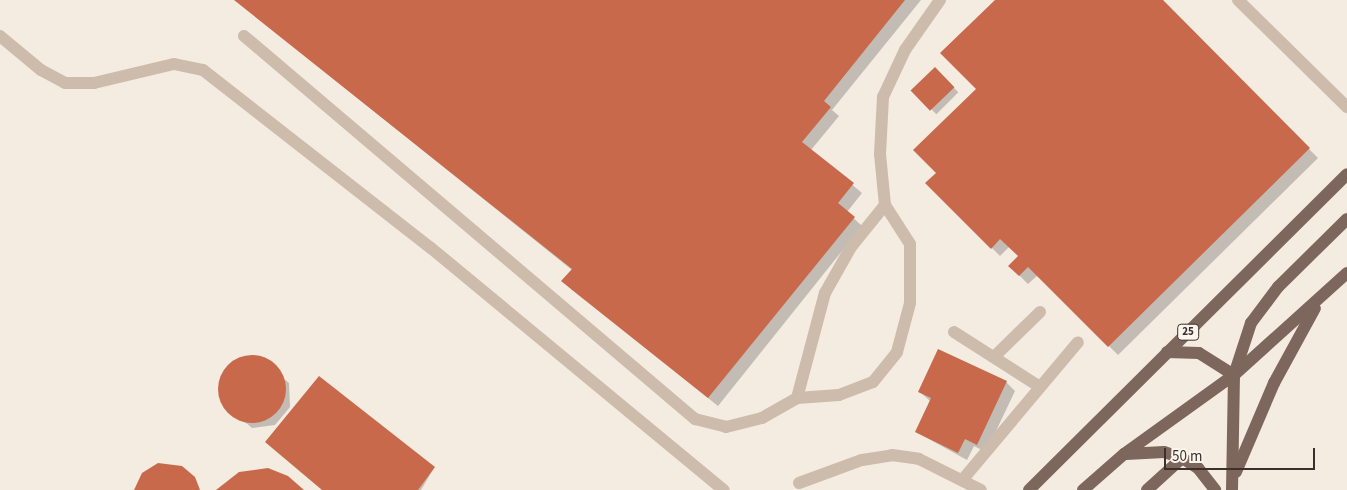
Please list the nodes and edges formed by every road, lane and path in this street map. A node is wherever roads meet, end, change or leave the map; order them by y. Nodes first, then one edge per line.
1 (940, 0) edge
2 (1238, 0) edge
3 (0, 36) edge
4 (244, 36) dead end
5 (1347, 107) edge
6 (1347, 174) edge
7 (885, 205) junction
8 (1347, 219) edge
9 (1347, 273) edge
10 (1320, 299) junction
11 (1040, 312) dead end
12 (954, 332) dead end
13 (1078, 342) dead end
14 (1168, 352) junction
15 (995, 356) junction
16 (1234, 375) junction
17 (1037, 385) junction
18 (796, 398) junction
19 (1124, 454) junction
20 (1182, 458) junction
21 (964, 478) junction
22 (799, 483) dead end
23 (1232, 484) edge
24 (724, 490) edge
25 (980, 490) edge
26 (1028, 490) edge
27 (1083, 490) edge
28 (1147, 490) edge
29 (1216, 490) edge

1 - 7 street
2 - 5 street
3 - 24 street
4 - 18 street
6 - 14 main road, 25
7 - 18 street
7 - 18 street
8 - 16 main road
9 - 10 main road
10 - 16 main road
10 - 23 main road
11 - 15 street
12 - 15 street
13 - 17 street
14 - 16 main road
14 - 26 main road, 25
15 - 17 street
16 - 19 main road
16 - 23 main road
17 - 21 street
19 - 20 main road
19 - 27 main road
20 - 28 main road
20 - 29 main road
21 - 22 street
21 - 25 street

